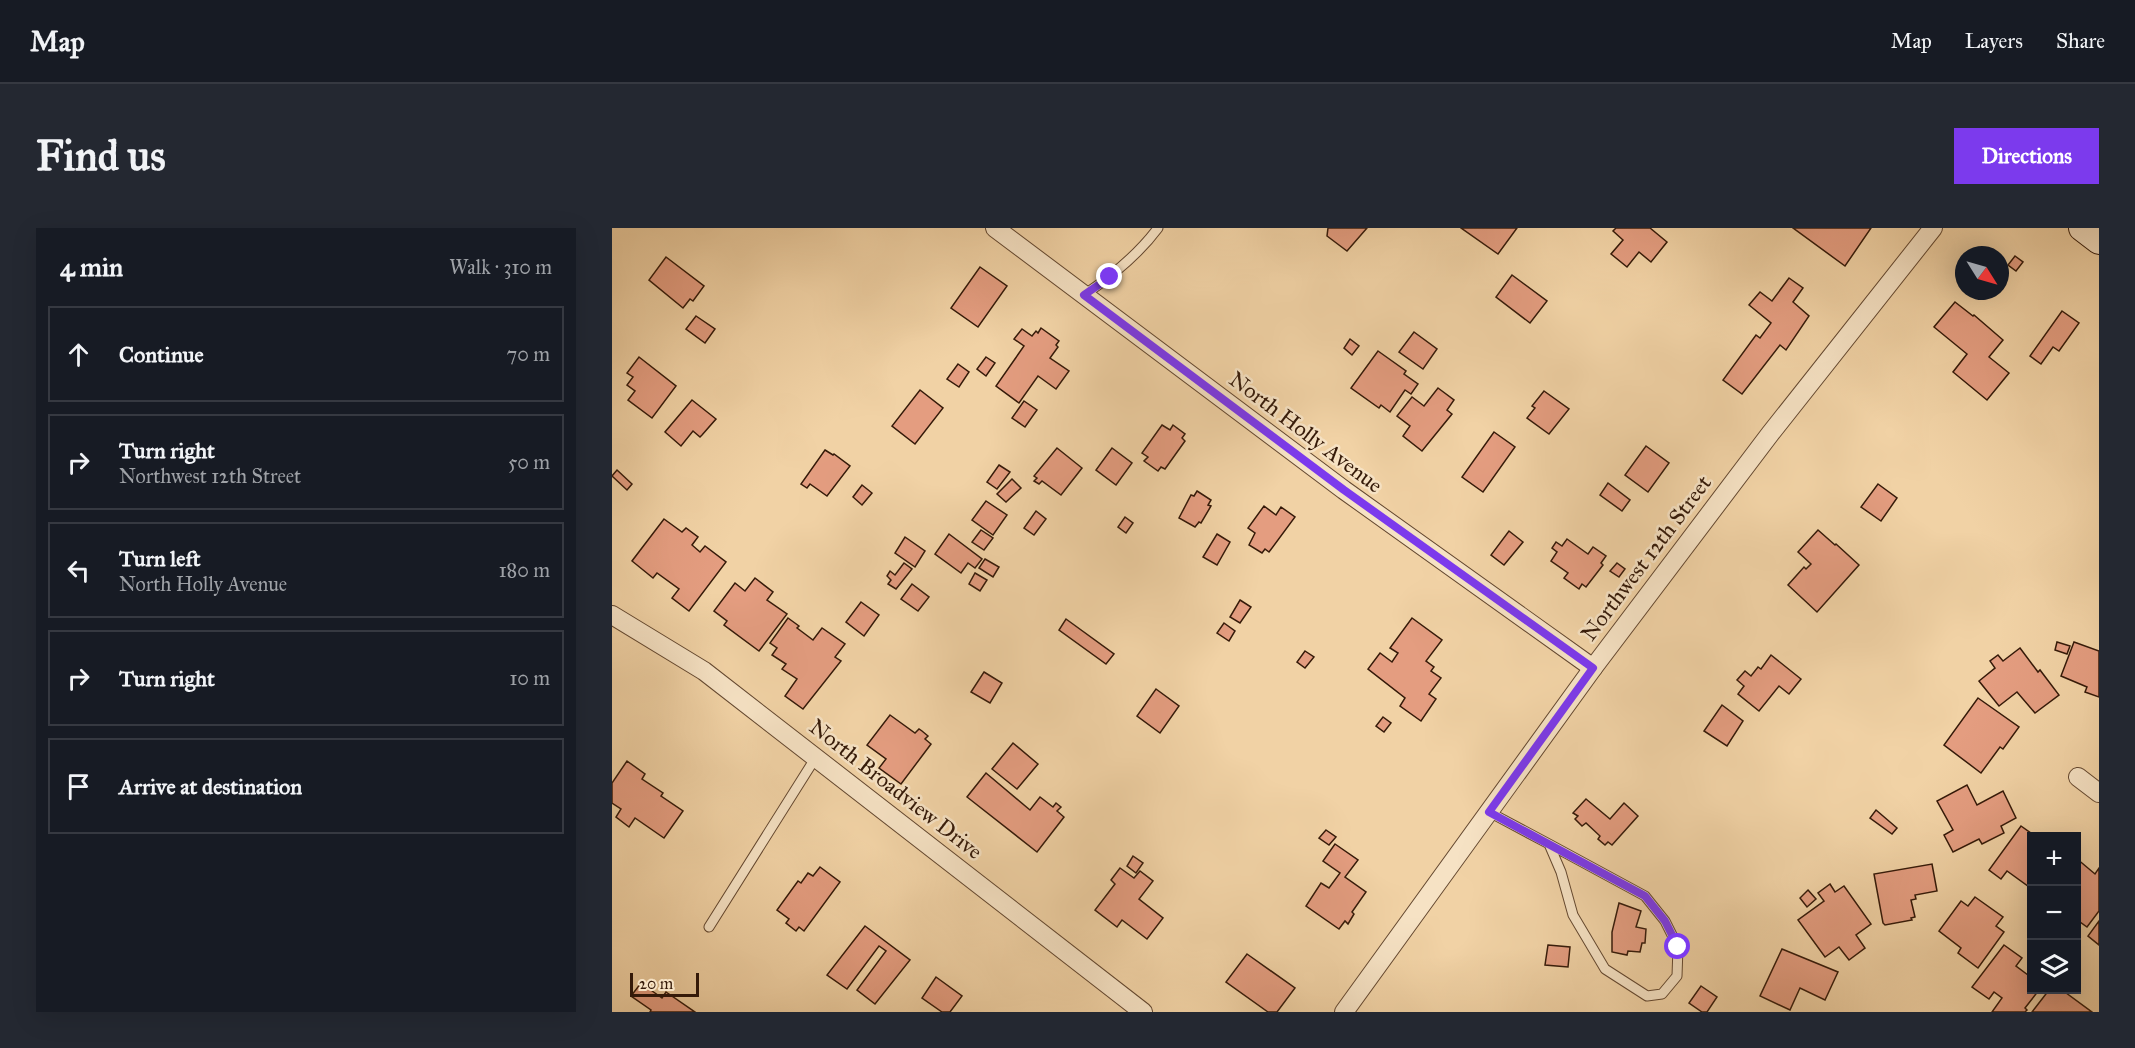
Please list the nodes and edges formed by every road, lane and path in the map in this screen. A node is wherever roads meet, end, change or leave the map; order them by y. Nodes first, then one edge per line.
1 (995, 228) edge
2 (1158, 228) edge
3 (1933, 228) edge
4 (2082, 228) edge
5 (2099, 241) edge
6 (1084, 295) junction
7 (612, 615) edge
8 (1593, 668) junction
9 (816, 758) junction
10 (2078, 777) dead end
11 (2099, 793) edge
12 (1489, 812) junction
13 (1549, 844) junction
14 (709, 927) dead end
15 (1143, 1012) edge
16 (1344, 1012) edge

1 - 6 street, North Holly Avenue
2 - 6 lane
3 - 8 street, Northwest 12th Street
4 - 5 main road
6 - 8 street, North Holly Avenue
7 - 9 street, North Broadview Drive
8 - 12 street, Northwest 12th Street
9 - 14 lane
9 - 15 street, North Broadview Drive
10 - 11 street
12 - 13 lane
12 - 16 street, Northwest 12th Street
13 - 13 lane

